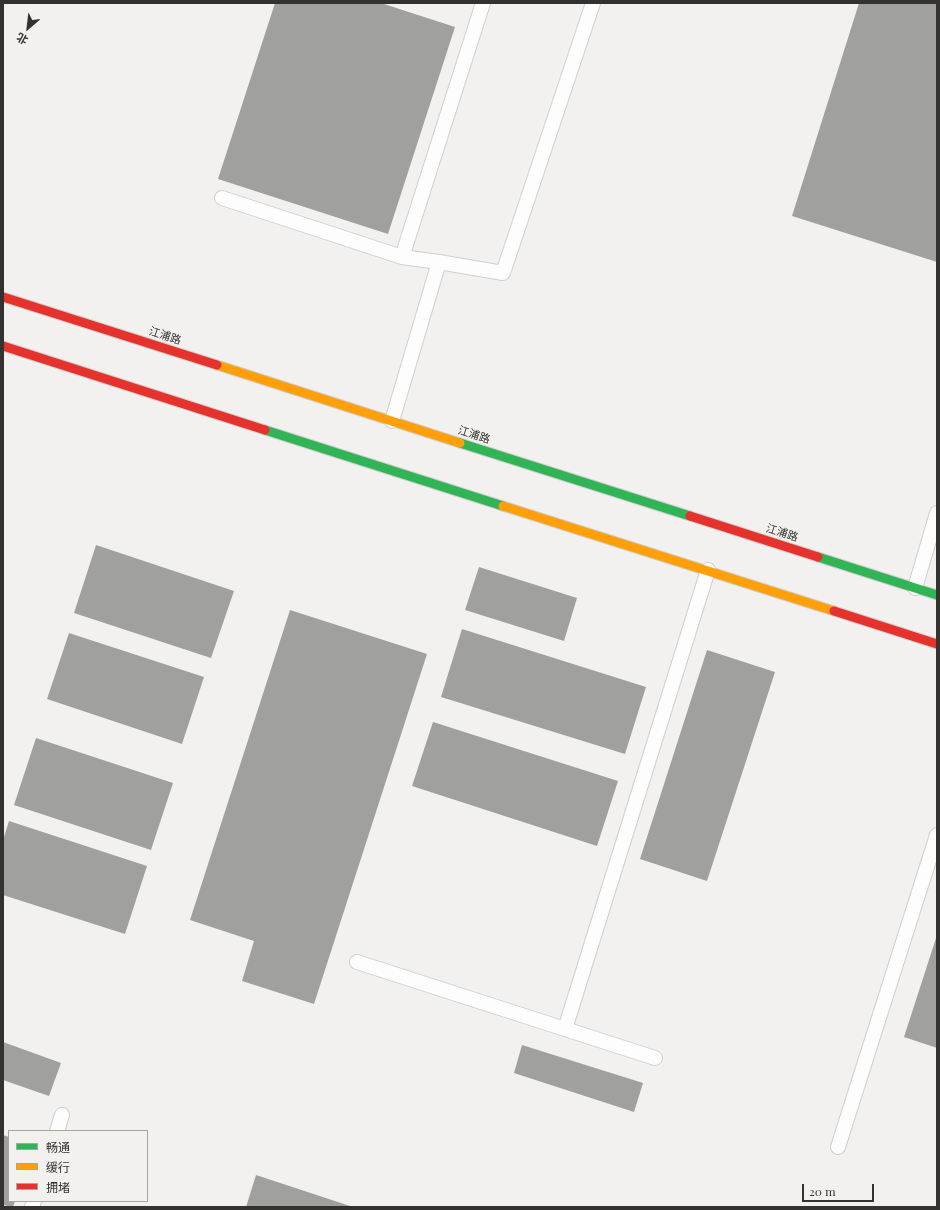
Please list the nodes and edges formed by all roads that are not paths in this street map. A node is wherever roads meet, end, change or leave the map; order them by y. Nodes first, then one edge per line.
1 (483, 3) edge
2 (593, 3) edge
3 (222, 198) dead end
4 (402, 258) junction
5 (439, 262) junction
6 (3, 298) edge
7 (3, 346) edge
8 (392, 421) junction
9 (936, 521) edge
10 (708, 570) junction
11 (915, 588) junction
12 (937, 595) edge
13 (937, 644) edge
14 (937, 835) edge
15 (358, 962) dead end
16 (565, 1029) junction
17 (655, 1058) dead end
18 (62, 1115) dead end
19 (57, 1130) edge
20 (838, 1147) dead end

1 - 4 lane
2 - 5 lane
3 - 4 lane
4 - 5 lane
5 - 8 lane
6 - 8 street, 江浦路
7 - 10 street
8 - 11 street, 江浦路
9 - 11 lane
10 - 13 street
10 - 16 lane
11 - 12 street, 江浦路
14 - 20 lane
15 - 16 lane
16 - 17 lane
18 - 19 lane

